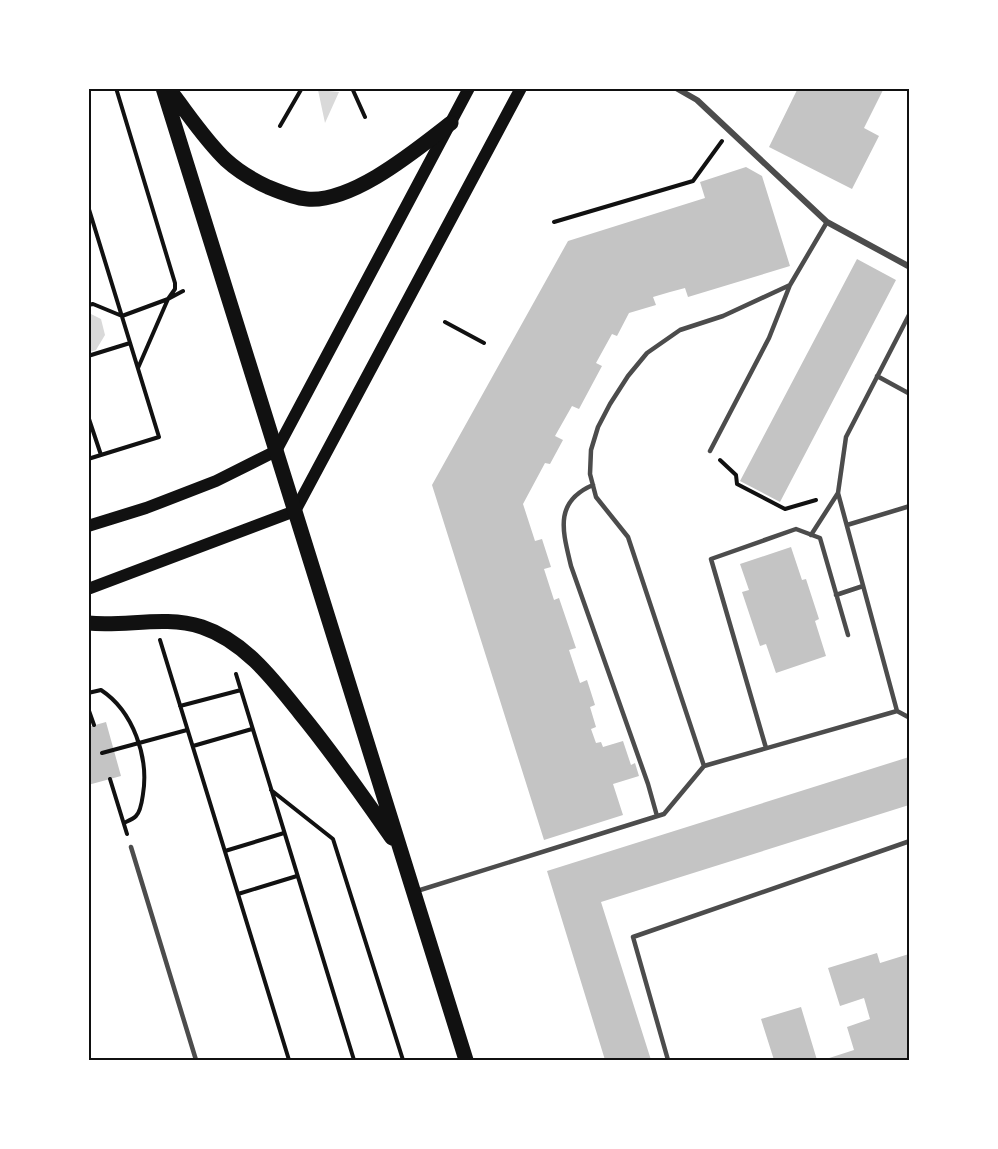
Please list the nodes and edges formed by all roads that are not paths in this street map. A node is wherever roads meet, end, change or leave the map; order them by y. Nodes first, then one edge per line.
1 (163, 88) edge
2 (168, 88) edge
3 (469, 88) edge
4 (521, 88) edge
5 (676, 88) edge
6 (451, 123) junction
7 (827, 222) junction
8 (909, 267) edge
9 (790, 285) junction
10 (909, 313) edge
11 (877, 376) junction
12 (909, 394) edge
13 (276, 451) junction
14 (710, 451) road end
15 (593, 485) junction
16 (838, 493) junction
17 (909, 506) edge
18 (295, 511) junction
19 (847, 525) junction
20 (88, 526) edge
21 (812, 535) junction
22 (863, 586) junction
23 (88, 589) edge
24 (836, 595) junction
25 (88, 623) edge
26 (848, 635) dead end
27 (897, 711) junction
28 (909, 718) edge
29 (766, 748) junction
30 (704, 766) junction
31 (657, 816) junction
32 (909, 841) edge
33 (131, 847) road end
34 (400, 850) junction
35 (413, 892) junction
36 (196, 1060) edge
37 (466, 1060) edge
38 (668, 1060) edge

1 - 13 main road
2 - 6 main road
3 - 6 main road
4 - 18 main road
5 - 7 street
6 - 13 main road
7 - 8 street
7 - 9 lane
9 - 14 lane
9 - 15 lane
10 - 11 lane
11 - 12 lane
11 - 16 lane
13 - 18 main road
13 - 20 main road
15 - 30 lane
15 - 31 lane
16 - 19 lane
16 - 21 lane
17 - 19 lane
18 - 23 main road
18 - 34 main road
19 - 22 lane
21 - 24 lane
21 - 29 lane
22 - 24 lane
22 - 27 lane
24 - 26 lane
25 - 34 main road
27 - 28 lane
27 - 29 lane
29 - 30 lane
30 - 31 lane
31 - 35 lane
32 - 38 lane
33 - 36 lane
34 - 35 main road
35 - 37 main road

